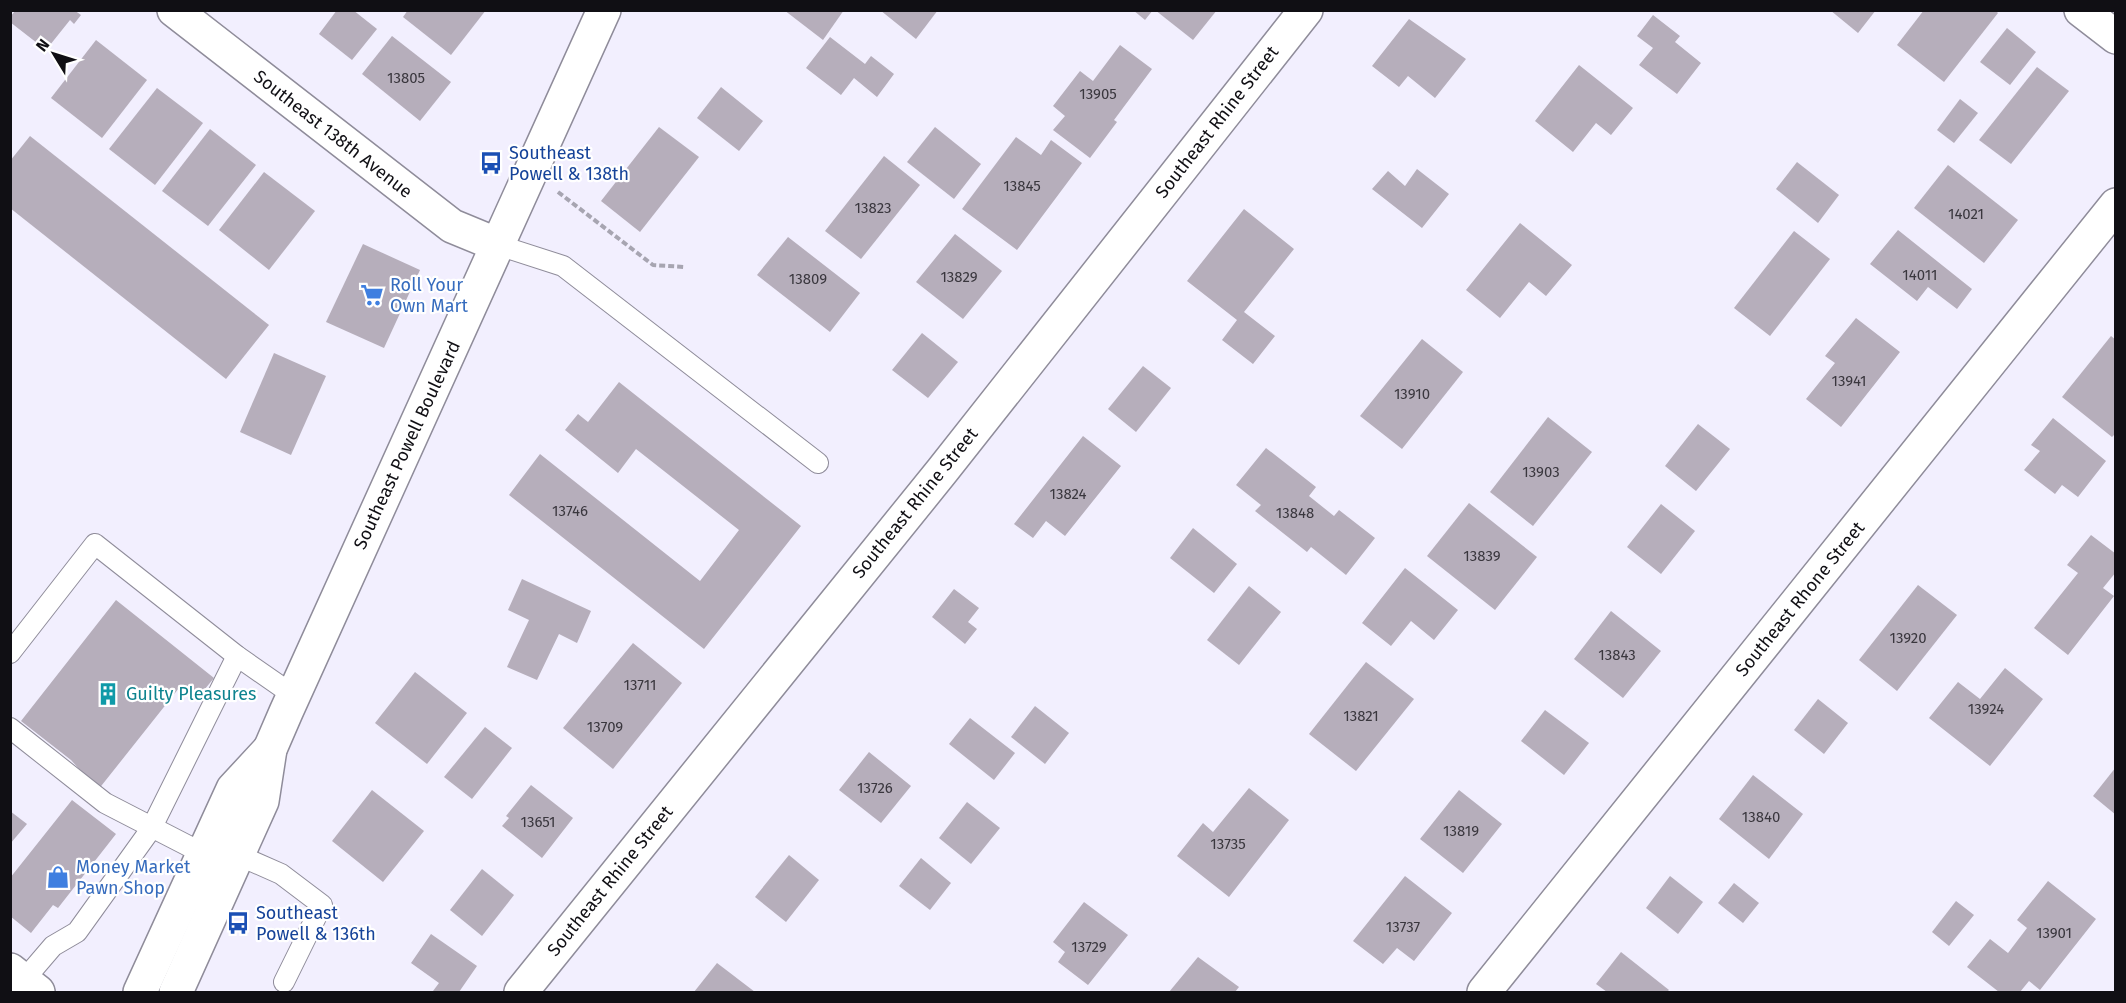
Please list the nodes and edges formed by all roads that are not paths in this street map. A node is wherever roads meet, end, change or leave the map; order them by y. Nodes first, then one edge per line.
1 (174, 10) edge
2 (604, 10) edge
3 (1306, 10) edge
4 (2081, 10) edge
5 (2115, 37) edge
6 (2115, 205) edge
7 (498, 245) junction
8 (818, 463) dead end
9 (10, 653) edge
10 (237, 656) junction
11 (293, 695) junction
12 (10, 728) edge
13 (270, 749) junction
14 (151, 829) junction
15 (204, 854) junction
16 (238, 855) junction
17 (24, 981) edge
18 (284, 982) dead end
19 (140, 993) edge
20 (176, 993) edge
21 (521, 993) edge
22 (1484, 993) edge

1 - 7 street, Southeast 138th Avenue
2 - 7 street, Southeast Powell Boulevard
3 - 21 street, Southeast Rhine Street
4 - 5 street
6 - 22 street, Southeast Rhone Street
7 - 8 lane
7 - 11 street, Southeast Powell Boulevard
9 - 10 lane
10 - 11 lane
10 - 14 lane
11 - 13 street, Southeast Powell Boulevard
12 - 14 lane
13 - 15 street, Southeast Powell Boulevard
13 - 16 street, Southeast Powell Boulevard
14 - 15 lane
14 - 17 lane
15 - 19 street, Southeast Powell Boulevard
16 - 18 lane
16 - 20 street, Southeast Powell Boulevard

